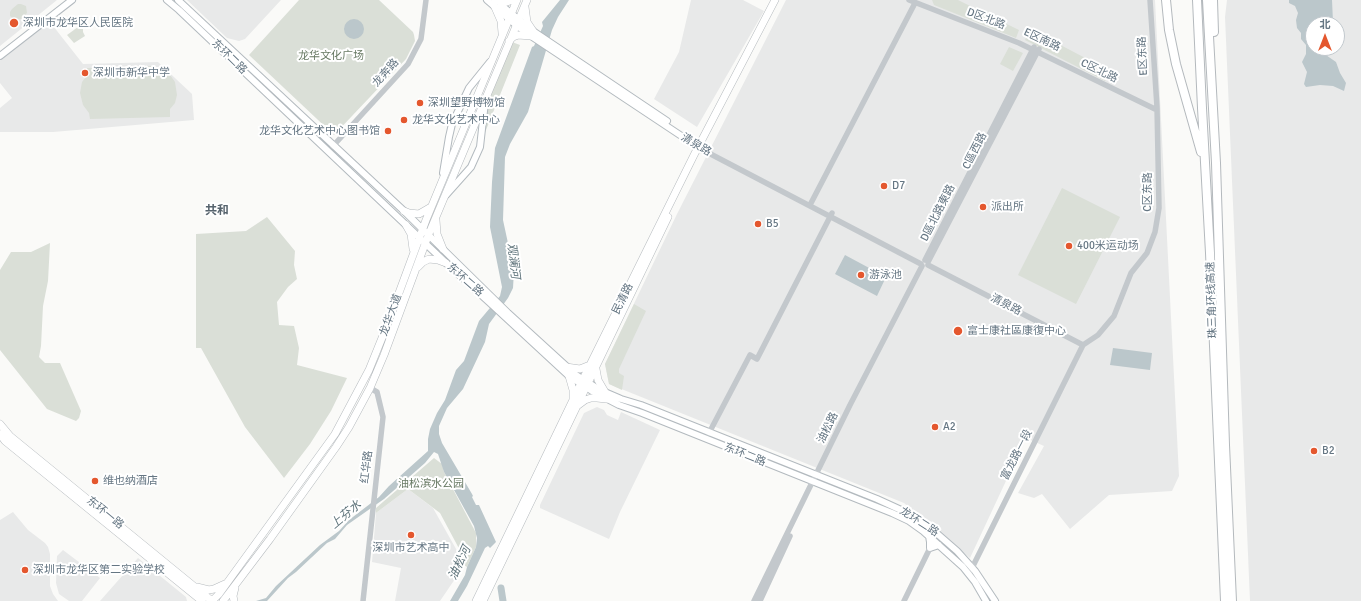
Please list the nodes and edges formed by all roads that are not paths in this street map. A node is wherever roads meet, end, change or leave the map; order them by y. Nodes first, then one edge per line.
1 (66, 0) edge
2 (72, 0) edge
3 (167, 0) edge
4 (178, 0) edge
5 (426, 0) edge
6 (487, 0) edge
7 (513, 0) edge
8 (517, 0) edge
9 (775, 0) edge
10 (781, 0) edge
11 (909, 0) edge
12 (1150, 0) edge
13 (1166, 0) edge
14 (1192, 0) edge
15 (1197, 0) edge
16 (1207, 0) edge
17 (1213, 0) edge
18 (916, 1) edge
19 (494, 2) edge
20 (526, 2) edge
21 (510, 16) junction
22 (517, 23) junction
23 (532, 34) junction
24 (502, 35) junction
25 (509, 41) junction
26 (1036, 49) junction
27 (0, 52) edge
28 (0, 56) edge
29 (492, 59) junction
30 (486, 97) junction
31 (1202, 108) junction
32 (1157, 109) junction
33 (333, 146) junction
34 (700, 146) junction
35 (1216, 163) junction
36 (1206, 174) junction
37 (442, 180) junction
38 (445, 197) junction
39 (810, 203) junction
40 (431, 207) junction
41 (404, 211) junction
42 (831, 214) junction
43 (436, 217) junction
44 (406, 224) junction
45 (422, 230) junction
46 (428, 236) junction
47 (419, 237) junction
48 (426, 243) junction
49 (442, 249) junction
50 (412, 255) junction
51 (446, 263) junction
52 (925, 264) junction
53 (415, 271) junction
54 (491, 300) junction
55 (506, 315) junction
56 (1083, 345) junction
57 (593, 366) junction
58 (566, 367) junction
59 (569, 376) junction
60 (585, 383) junction
61 (370, 388) junction
62 (606, 396) junction
63 (575, 404) junction
64 (0, 424) edge
65 (709, 433) junction
66 (0, 434) edge
67 (818, 476) junction
68 (814, 483) junction
69 (929, 536) junction
70 (939, 545) junction
71 (930, 548) junction
72 (972, 567) junction
73 (969, 574) junction
74 (227, 583) junction
75 (237, 583) junction
76 (191, 588) junction
77 (759, 600) edge
78 (194, 601) edge
79 (202, 601) edge
80 (212, 601) edge
81 (223, 601) edge
82 (234, 601) edge
83 (363, 601) edge
84 (476, 601) edge
85 (483, 601) edge
86 (904, 601) edge
87 (986, 601) edge
88 (995, 601) edge
89 (1225, 601) edge
90 (1232, 601) edge

1 - 27 main road
2 - 28 main road
3 - 44 main road, 东环二路
4 - 33 main road, 东环二路
5 - 33 street, 龙奔路
6 - 19 main road, 清泉路
7 - 19 main road
8 - 21 main road, 龙华大道
9 - 34 main road, 民清路
10 - 34 main road, 民清路
11 - 18 street
12 - 32 street, E区东路
13 - 36 highway
14 - 31 highway
15 - 31 highway, 珠三角环线高速
16 - 35 highway, 珠三角环线高速
17 - 35 highway
18 - 26 street, E区南路
18 - 39 street
19 - 21 main road, 清泉路
19 - 24 main road
20 - 22 main road, 龙华大道
20 - 23 main road
21 - 22 main road, 清泉路
21 - 24 main road, 龙华大道
22 - 23 main road, 清泉路
22 - 25 main road, 龙华大道
23 - 25 main road
23 - 34 main road, 清泉路
24 - 29 main road, 龙华大道
25 - 30 main road, 龙华大道
26 - 32 street, C区北路
26 - 52 street, D區北路東路
29 - 37 main road, 龙华大道
29 - 37 main road
30 - 38 main road, 龙华大道
30 - 38 main road
31 - 36 highway, 珠三角环线高速
32 - 56 street, C区东路
33 - 41 main road, 东环二路
34 - 39 street, 清泉路
34 - 57 main road, 民清路
35 - 90 highway, 珠三角环线高速
36 - 89 highway, 珠三角环线高速
37 - 40 main road, 龙华大道
38 - 43 main road, 龙华大道
39 - 42 street, 清泉路
40 - 41 main road
40 - 45 main road, 龙华大道
41 - 45 main road, 东环二路
42 - 52 street, 清泉路
42 - 65 street
43 - 46 main road, 龙华大道
43 - 49 main road
44 - 47 main road, 东环二路
44 - 50 main road
45 - 46 main road, 东环二路
45 - 47 main road, 龙华大道
46 - 48 main road, 龙华大道
46 - 49 main road, 东环二路
47 - 48 main road, 东环二路
47 - 50 main road, 龙华大道
48 - 51 main road, 东环二路
48 - 53 main road, 龙华大道
49 - 54 main road, 东环二路
50 - 74 main road, 龙华大道
51 - 53 main road
51 - 54 main road, 东环二路
52 - 56 street, 清泉路
52 - 67 street, 油松路
53 - 61 main road, 龙华大道
54 - 55 main road, 东环二路
55 - 58 main road, 东环二路
55 - 59 main road, 东环二路
56 - 72 street, 富龙路一段
57 - 58 main road
57 - 60 main road, 民清路
57 - 62 main road
58 - 60 main road, 东环二路
59 - 60 main road, 东环二路
59 - 63 main road
60 - 62 main road, 东环二路
60 - 63 main road, 民清路
61 - 75 main road, 龙华大道
61 - 83 street, 红华路
62 - 63 main road
62 - 65 main road, 东环二路
62 - 68 main road, 东环二路
63 - 84 main road, 民清路
63 - 85 main road, 民清路
64 - 76 main road, 东环一路
65 - 67 main road, 东环二路
66 - 76 main road, 东环一路
67 - 68 street, 油松路
67 - 72 main road, 龙环二路
68 - 69 main road, 龙环二路
68 - 77 street, 油松路
69 - 70 main road, 龙环二路
69 - 71 main road
70 - 71 main road
70 - 73 main road, 龙环二路
71 - 86 street
72 - 73 street, 富龙路一段
72 - 88 main road, 龙环二路
73 - 87 main road, 龙环二路
74 - 76 main road
74 - 80 main road, 龙华大道
75 - 81 main road, 龙华大道
75 - 82 main road
76 - 78 main road
76 - 79 main road, 东环一路
76 - 80 main road, 东环一路

